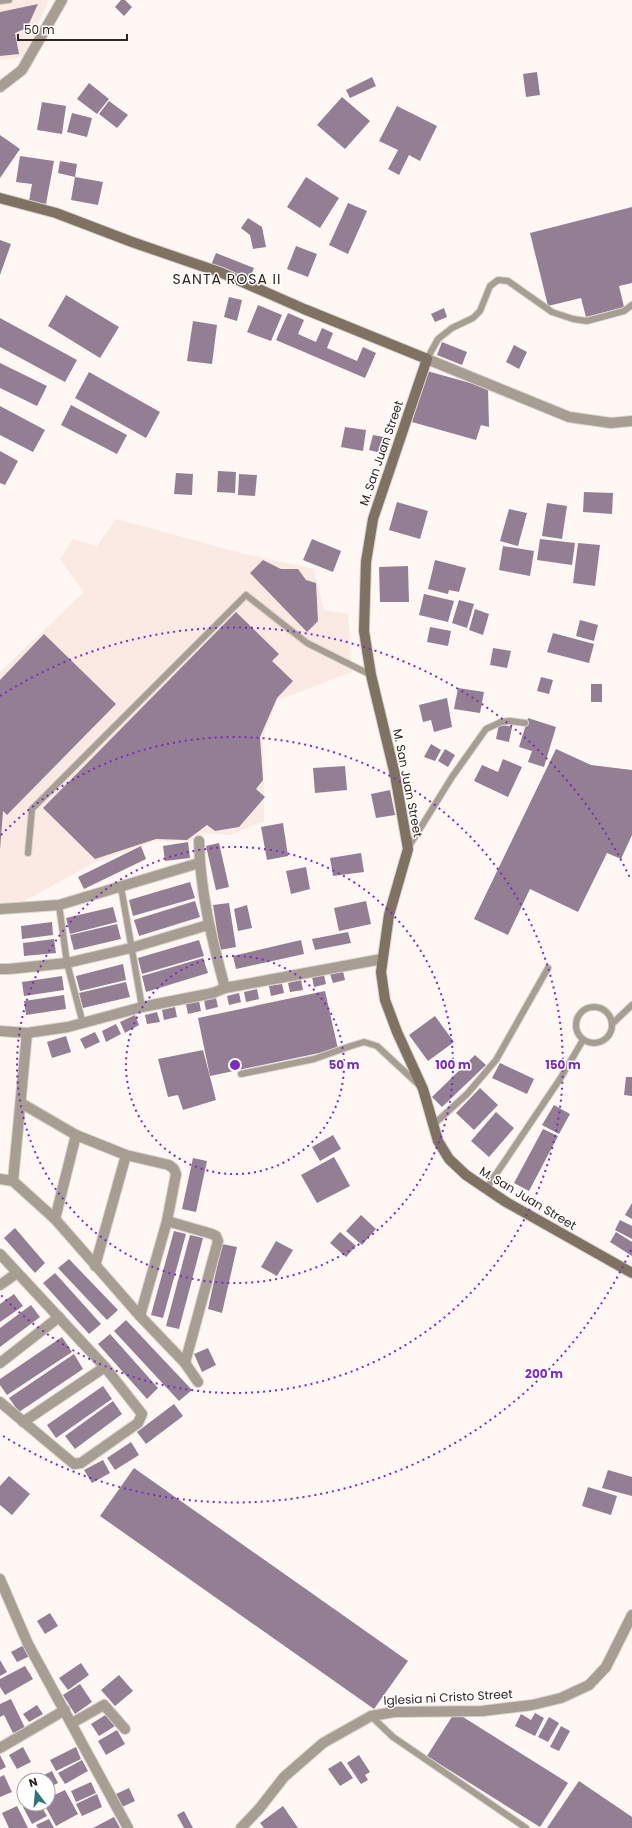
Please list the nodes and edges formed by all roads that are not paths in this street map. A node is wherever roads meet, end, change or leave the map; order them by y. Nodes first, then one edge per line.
1 (8, 0) edge
2 (62, 0) edge
3 (0, 1) edge
4 (0, 87) edge
5 (0, 198) edge
6 (632, 306) edge
7 (427, 359) junction
8 (632, 421) edge
9 (371, 675) junction
10 (525, 723) dead end
11 (198, 841) dead end
12 (408, 849) junction
13 (28, 852) dead end
14 (199, 863) junction
15 (121, 887) junction
16 (59, 905) junction
17 (0, 909) edge
18 (208, 925) junction
19 (132, 948) junction
20 (382, 959) junction
21 (67, 963) junction
22 (548, 968) dead end
23 (0, 969) edge
24 (225, 988) junction
25 (632, 1005) edge
26 (142, 1007) junction
27 (613, 1023) junction
28 (83, 1024) junction
29 (0, 1031) edge
30 (27, 1033) junction
31 (583, 1040) junction
32 (241, 1074) dead end
33 (423, 1088) junction
34 (21, 1103) junction
35 (432, 1126) junction
36 (76, 1134) junction
37 (126, 1155) junction
38 (0, 1179) edge
39 (13, 1181) junction
40 (486, 1189) junction
41 (55, 1219) junction
42 (167, 1221) junction
43 (0, 1254) edge
44 (95, 1266) junction
45 (17, 1272) junction
46 (632, 1273) edge
47 (0, 1285) edge
48 (140, 1316) junction
49 (59, 1317) junction
50 (0, 1363) edge
51 (185, 1364) junction
52 (105, 1367) junction
53 (198, 1382) dead end
54 (0, 1402) edge
55 (24, 1422) junction
56 (0, 1579) edge
57 (632, 1615) edge
58 (65, 1710) junction
59 (371, 1716) junction
60 (72, 1723) junction
61 (125, 1728) dead end
62 (0, 1748) edge
63 (128, 1828) edge
64 (241, 1828) edge
65 (526, 1828) edge

1 - 3 lane
2 - 4 street
5 - 7 street
6 - 7 lane
7 - 8 street
7 - 9 street, M. San Juan Street
9 - 12 street, M. San Juan Street
9 - 13 lane
10 - 12 lane
11 - 14 street
12 - 20 street, M. San Juan Street
14 - 15 street
14 - 18 street
15 - 16 street
15 - 19 lane
16 - 17 street
16 - 21 lane
18 - 19 street
18 - 24 street
19 - 21 street
19 - 26 lane
20 - 24 street
20 - 33 street, M. San Juan Street
21 - 23 street
21 - 28 lane
22 - 35 lane
24 - 26 street
25 - 27 lane
26 - 28 street
27 - 31 lane
27 - 31 lane
28 - 30 street
29 - 30 street
30 - 34 street
31 - 40 lane
32 - 33 lane
33 - 35 street, M. San Juan Street
34 - 36 street
34 - 39 street
35 - 40 street, M. San Juan Street
36 - 37 street
36 - 41 street
37 - 42 street
37 - 44 street
38 - 39 street
39 - 41 street
40 - 46 street, M. San Juan Street
41 - 44 street
42 - 48 street
42 - 51 street
43 - 45 street
44 - 48 street
45 - 47 street
45 - 49 street
48 - 51 street
49 - 50 street
49 - 52 street
51 - 53 street
52 - 55 street
52 - 55 street
54 - 55 street
56 - 58 street
57 - 59 street, Iglesia ni Cristo Street
58 - 60 street
58 - 62 street
59 - 64 street, Iglesia ni Cristo Street
59 - 65 lane
60 - 61 street
60 - 63 street

